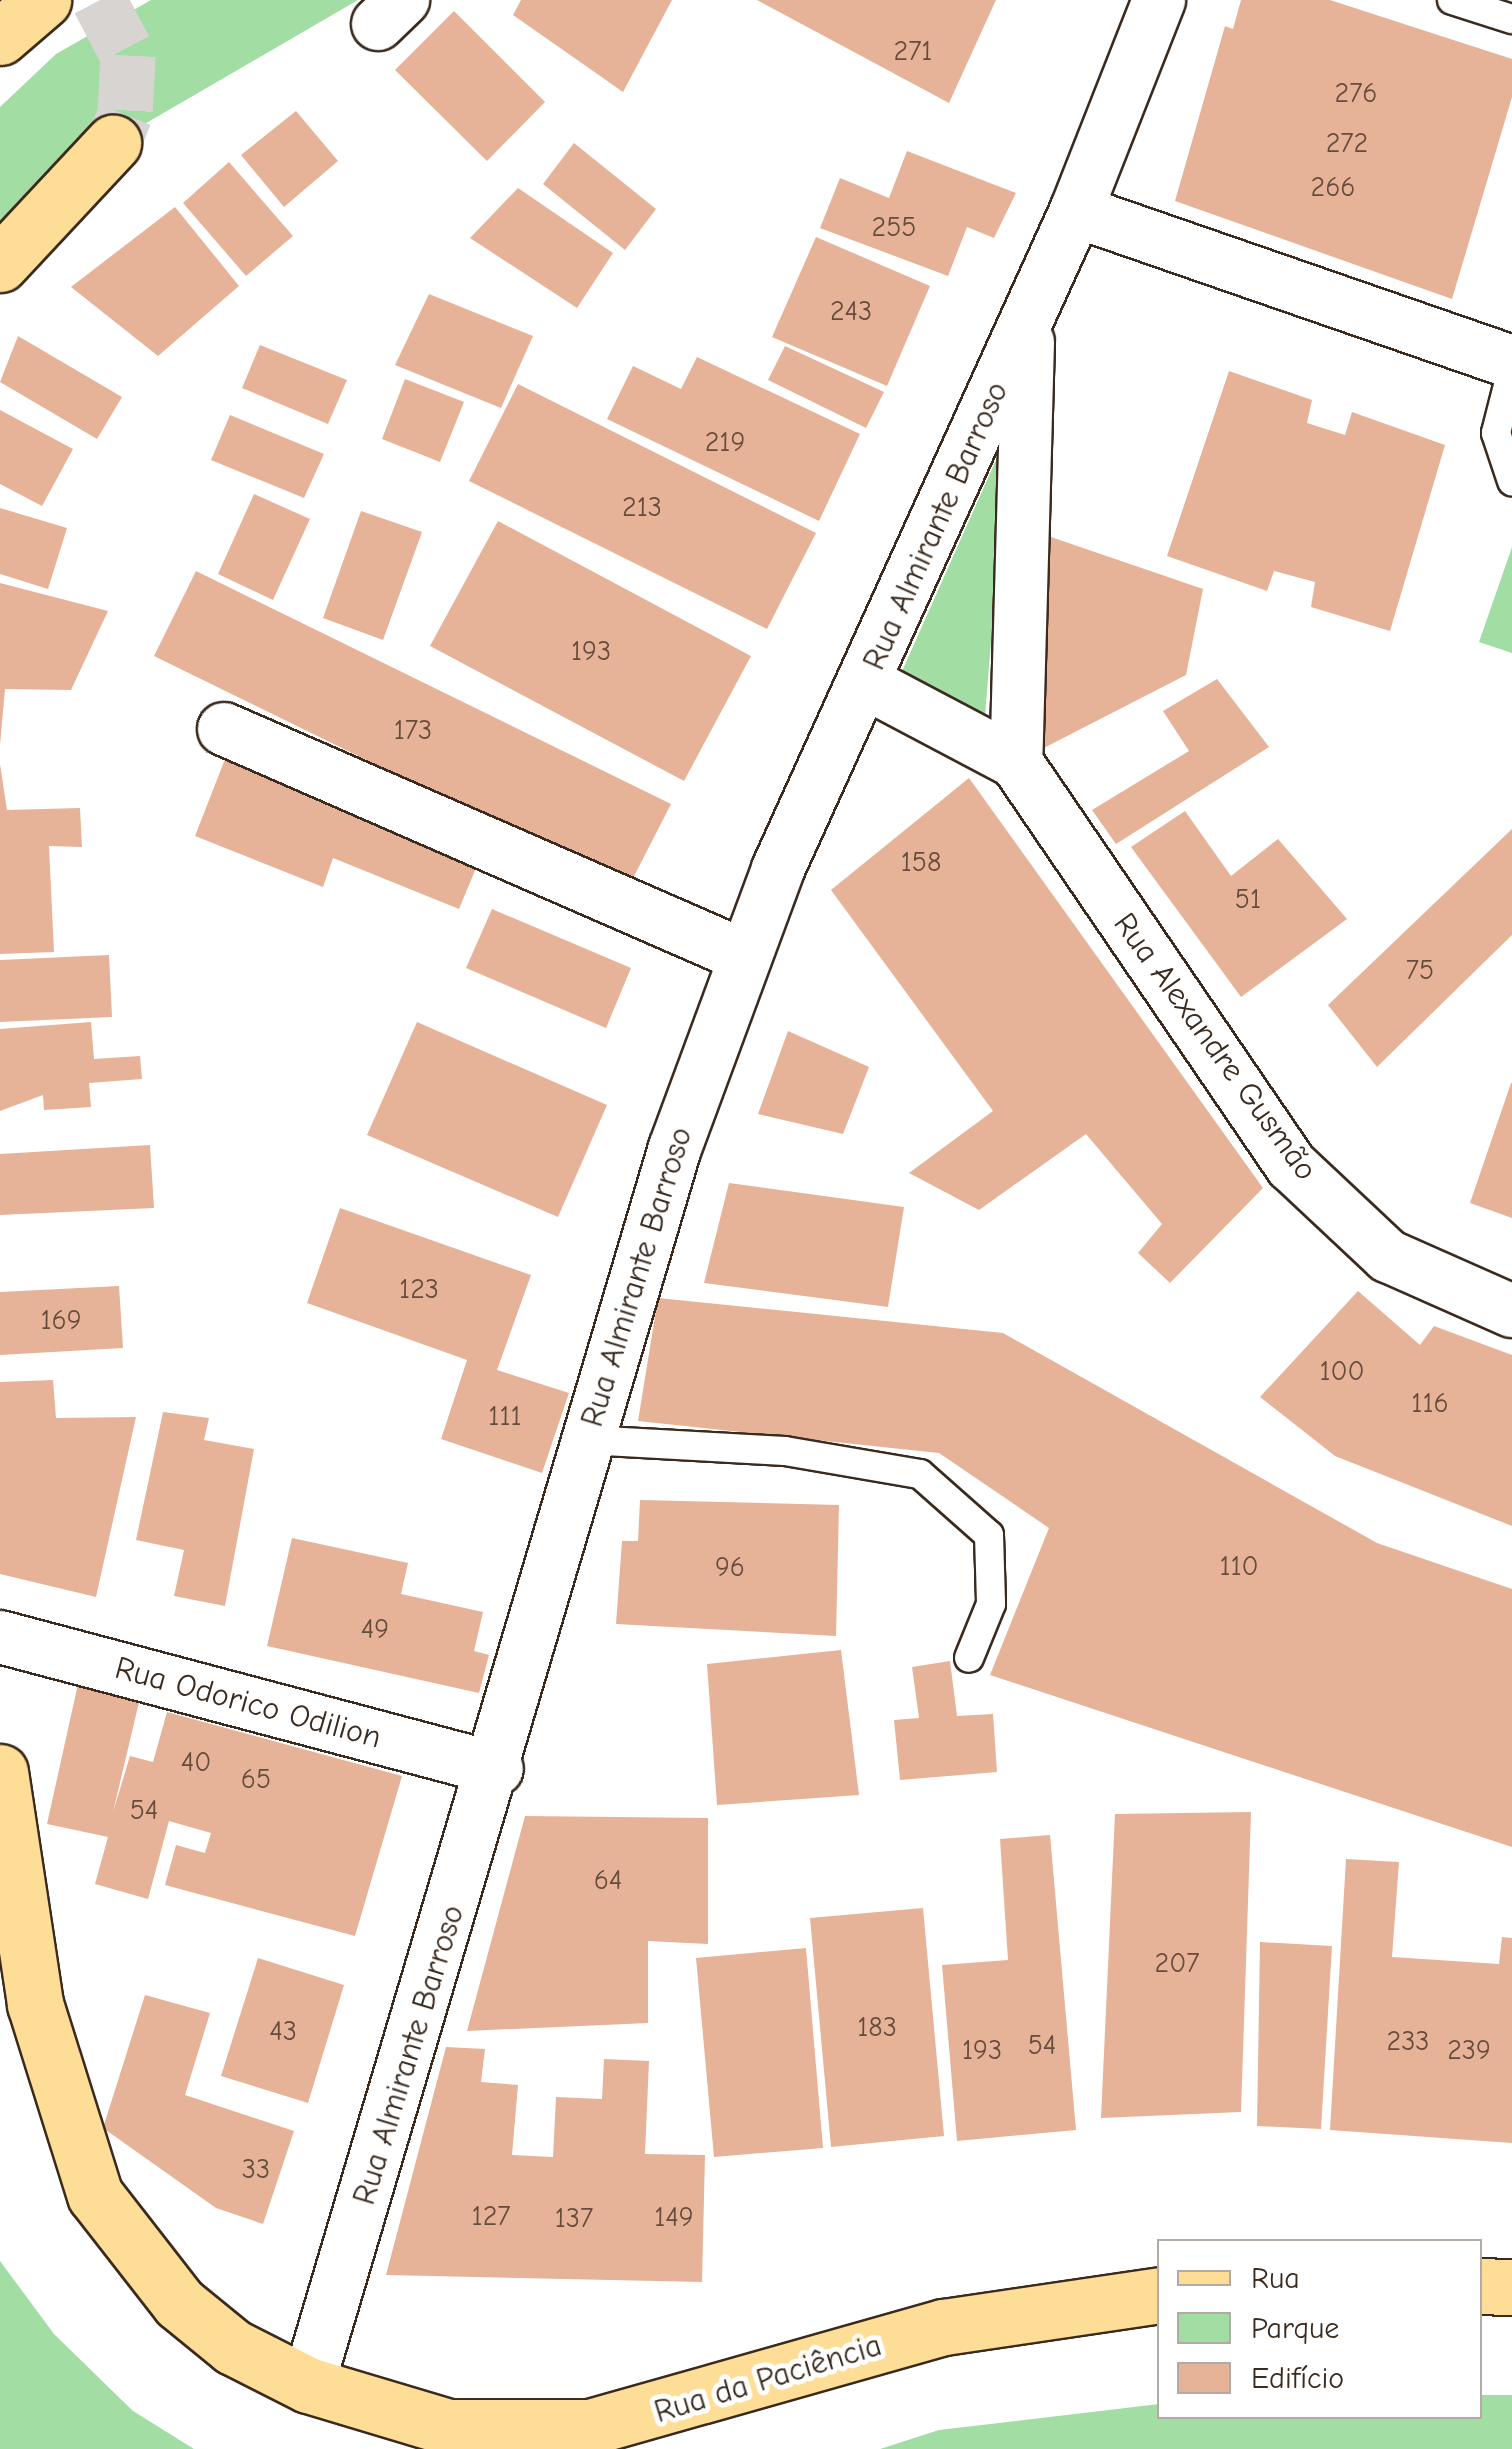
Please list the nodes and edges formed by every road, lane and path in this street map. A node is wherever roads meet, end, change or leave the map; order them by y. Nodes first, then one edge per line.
1 (43, 0) edge
2 (1159, 0) edge
3 (1452, 0) edge
4 (1512, 19) edge
5 (0, 38) edge
6 (112, 143) tunnel mouth
7 (1076, 211) junction
8 (0, 264) edge
9 (1028, 316) junction
10 (1512, 362) edge
11 (1512, 370) edge
12 (1512, 481) edge
13 (866, 683) junction
14 (224, 730) dead end
15 (1016, 762) junction
16 (744, 956) junction
17 (1512, 1311) edge
18 (587, 1440) junction
19 (0, 1637) edge
20 (969, 1658) dead end
21 (496, 1769) junction
22 (0, 1772) edge
23 (7, 1896) edge
24 (1482, 2286) edge
25 (1512, 2287) edge
26 (1157, 2296) edge
27 (308, 2384) junction

1 - 5 main road
2 - 7 street, Rua Almirante Barroso
3 - 4 lane
6 - 8 main road
7 - 9 street, Rua Almirante Barroso
7 - 10 street
9 - 13 street, Rua Almirante Barroso
9 - 15 street
11 - 12 lane
13 - 15 street, Rua Alexandre Gusmão
13 - 16 street, Rua Almirante Barroso
14 - 16 street
15 - 17 street, Rua Alexandre Gusmão
16 - 18 street, Rua Almirante Barroso
18 - 20 lane
18 - 21 street, Rua Almirante Barroso
19 - 21 street, Rua Odorico Odilion
21 - 27 street, Rua Almirante Barroso
22 - 23 main road, Rua da Paciência
23 - 27 main road, Rua da Paciência
24 - 25 main road
26 - 27 main road, Rua da Paciência

